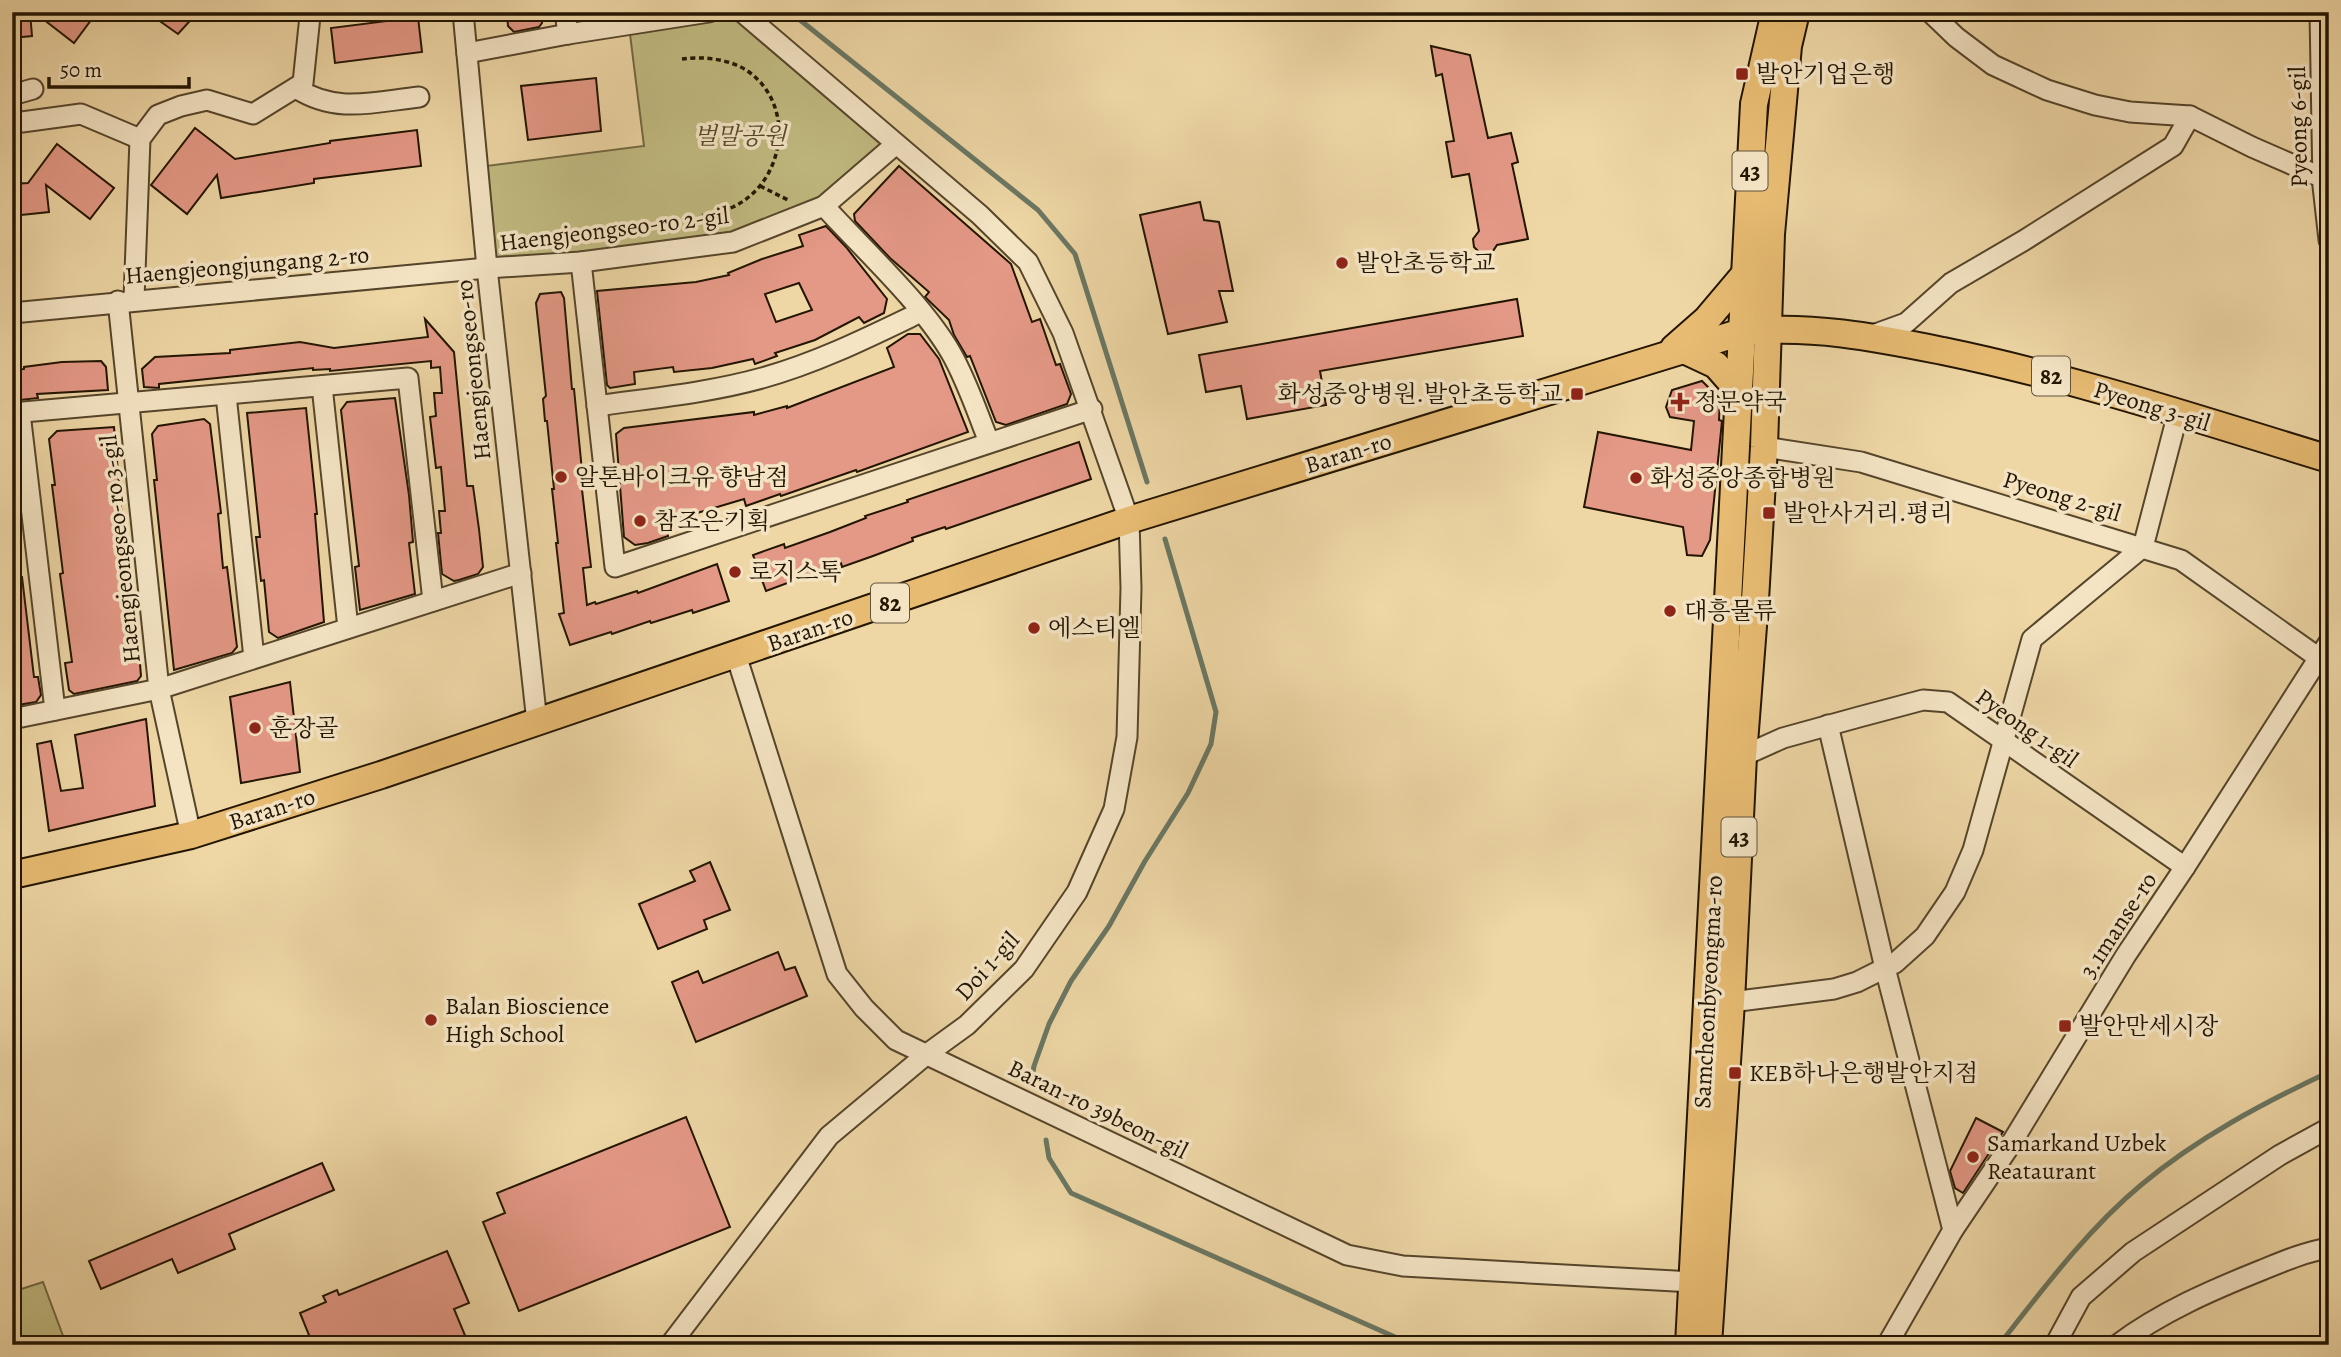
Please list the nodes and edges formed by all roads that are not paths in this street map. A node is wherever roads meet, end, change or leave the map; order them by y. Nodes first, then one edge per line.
1 (313, 12) edge
2 (463, 12) edge
3 (565, 12) edge
4 (709, 12) edge
5 (742, 12) edge
6 (1775, 12) edge
7 (1796, 12) edge
8 (1930, 12) edge
9 (2320, 12) edge
10 (568, 34) junction
11 (467, 53) junction
12 (296, 88) junction
13 (33, 89) dead end
14 (12, 96) edge
15 (419, 97) dead end
16 (2190, 116) junction
17 (12, 120) edge
18 (140, 139) junction
19 (896, 144) junction
20 (2323, 178) junction
21 (817, 209) junction
22 (2329, 240) edge
23 (581, 262) junction
24 (487, 268) junction
25 (1745, 274) junction
26 (126, 300) junction
27 (921, 312) junction
28 (12, 313) edge
29 (1754, 331) junction
30 (1870, 336) junction
31 (1673, 354) junction
32 (322, 386) junction
33 (1739, 391) junction
34 (226, 395) junction
35 (129, 404) junction
36 (597, 406) junction
37 (1092, 409) junction
38 (16, 413) edge
39 (2178, 413) junction
40 (989, 442) junction
41 (1763, 447) junction
42 (2329, 459) edge
43 (1129, 520) junction
44 (2143, 547) junction
45 (521, 573) junction
46 (433, 601) junction
47 (348, 628) junction
48 (2324, 650) edge
49 (736, 655) junction
50 (254, 658) junction
51 (159, 689) junction
52 (55, 710) junction
53 (12, 719) edge
54 (537, 722) junction
55 (1828, 725) junction
56 (2005, 743) junction
57 (1743, 756) junction
58 (191, 835) junction
59 (2185, 867) junction
60 (12, 875) edge
61 (1885, 968) junction
62 (1731, 1002) junction
63 (927, 1054) junction
64 (2329, 1128) edge
65 (1953, 1230) junction
66 (2329, 1248) edge
67 (1693, 1282) junction
68 (670, 1345) edge
69 (1689, 1345) edge
70 (1708, 1345) edge
71 (1887, 1345) edge
72 (2055, 1345) edge
73 (2117, 1345) edge

1 - 12 street
2 - 11 street, Haengjeongseo-ro
3 - 10 street
4 - 10 street
5 - 19 street
6 - 25 main road, Samcheonbyeongma-ro / 43
7 - 29 main road, Samcheonbyeongma-ro / 43
8 - 16 street
9 - 20 street, Pyeong 6-gil
10 - 11 street
11 - 24 street, Haengjeongseo-ro
12 - 15 street
12 - 18 street
13 - 14 street
16 - 20 street
16 - 30 street
17 - 18 street
18 - 26 street, Haengjeongseo-ro 3-gil
19 - 21 street, Haengjeongseo-ro 2-gil
19 - 37 street
20 - 22 street, Pyeong 6-gil
21 - 23 street, Haengjeongseo-ro 2-gil
21 - 27 street
23 - 24 street, Haengjeongseo-ro 2-gil
23 - 36 street
24 - 26 street, Haengjeongjungang 2-ro
24 - 45 street, Haengjeongseo-ro
25 - 29 main road, Samcheonbyeongma-ro / 43
25 - 31 main road
26 - 28 street, Haengjeongjungang 2-ro
26 - 35 street, Haengjeongseo-ro 3-gil
27 - 36 street
27 - 40 street
29 - 30 main road, Pyeong 3-gil / 82
29 - 31 main road, Baran-ro / 82
29 - 33 main road, Samcheonbyeongma-ro / 43
29 - 41 main road, Samcheonbyeongma-ro / 43
30 - 39 main road, Pyeong 3-gil / 82
31 - 33 main road
31 - 43 main road, Baran-ro / 82
32 - 34 street, Haengjeongseo-ro 3-gil
32 - 46 street, Haengjeongseo-ro 3-gil
32 - 47 street
33 - 67 main road, Samcheonbyeongma-ro / 43
34 - 35 street, Haengjeongseo-ro 3-gil
34 - 50 street
35 - 38 street, Haengjeongseo-ro 3-gil
35 - 51 street, Haengjeongseo-ro 3-gil
36 - 40 street
37 - 40 street
37 - 43 street
38 - 52 street, Haengjeongseo-ro 3-gil
39 - 42 main road, Pyeong 3-gil / 82
39 - 44 street
41 - 44 street, Pyeong 2-gil
41 - 57 main road, Samcheonbyeongma-ro / 43
43 - 49 main road, Baran-ro / 82
43 - 63 street, Doi 1-gil
44 - 48 street, Pyeong 2-gil
44 - 56 street
45 - 46 street, Haengjeongseo-ro 3-gil
45 - 54 street, Haengjeongseo-ro
46 - 47 street, Haengjeongseo-ro 3-gil
47 - 50 street, Haengjeongseo-ro 3-gil
48 - 59 street, 3.1manse-ro
49 - 54 main road, Baran-ro / 82
49 - 63 street, Baran-ro 39beon-gil
50 - 51 street, Haengjeongseo-ro 3-gil
51 - 52 street, Haengjeongseo-ro 3-gil
51 - 58 street
52 - 53 street, Haengjeongseo-ro 3-gil
54 - 58 main road, Baran-ro / 82
55 - 56 street, Pyeong 1-gil
55 - 57 street, Pyeong 1-gil
55 - 61 street
56 - 59 street, Pyeong 1-gil
56 - 61 street
57 - 62 main road, Samcheonbyeongma-ro / 43
58 - 60 main road, Baran-ro / 82
59 - 65 street, 3.1manse-ro
61 - 62 street
61 - 65 street
62 - 70 main road, Samcheonbyeongma-ro / 43
63 - 67 street, Baran-ro 39beon-gil
63 - 68 street, Doi 1-gil
64 - 72 street
65 - 71 street, 3.1manse-ro
66 - 73 street
67 - 69 main road, Samcheonbyeongma-ro / 43

